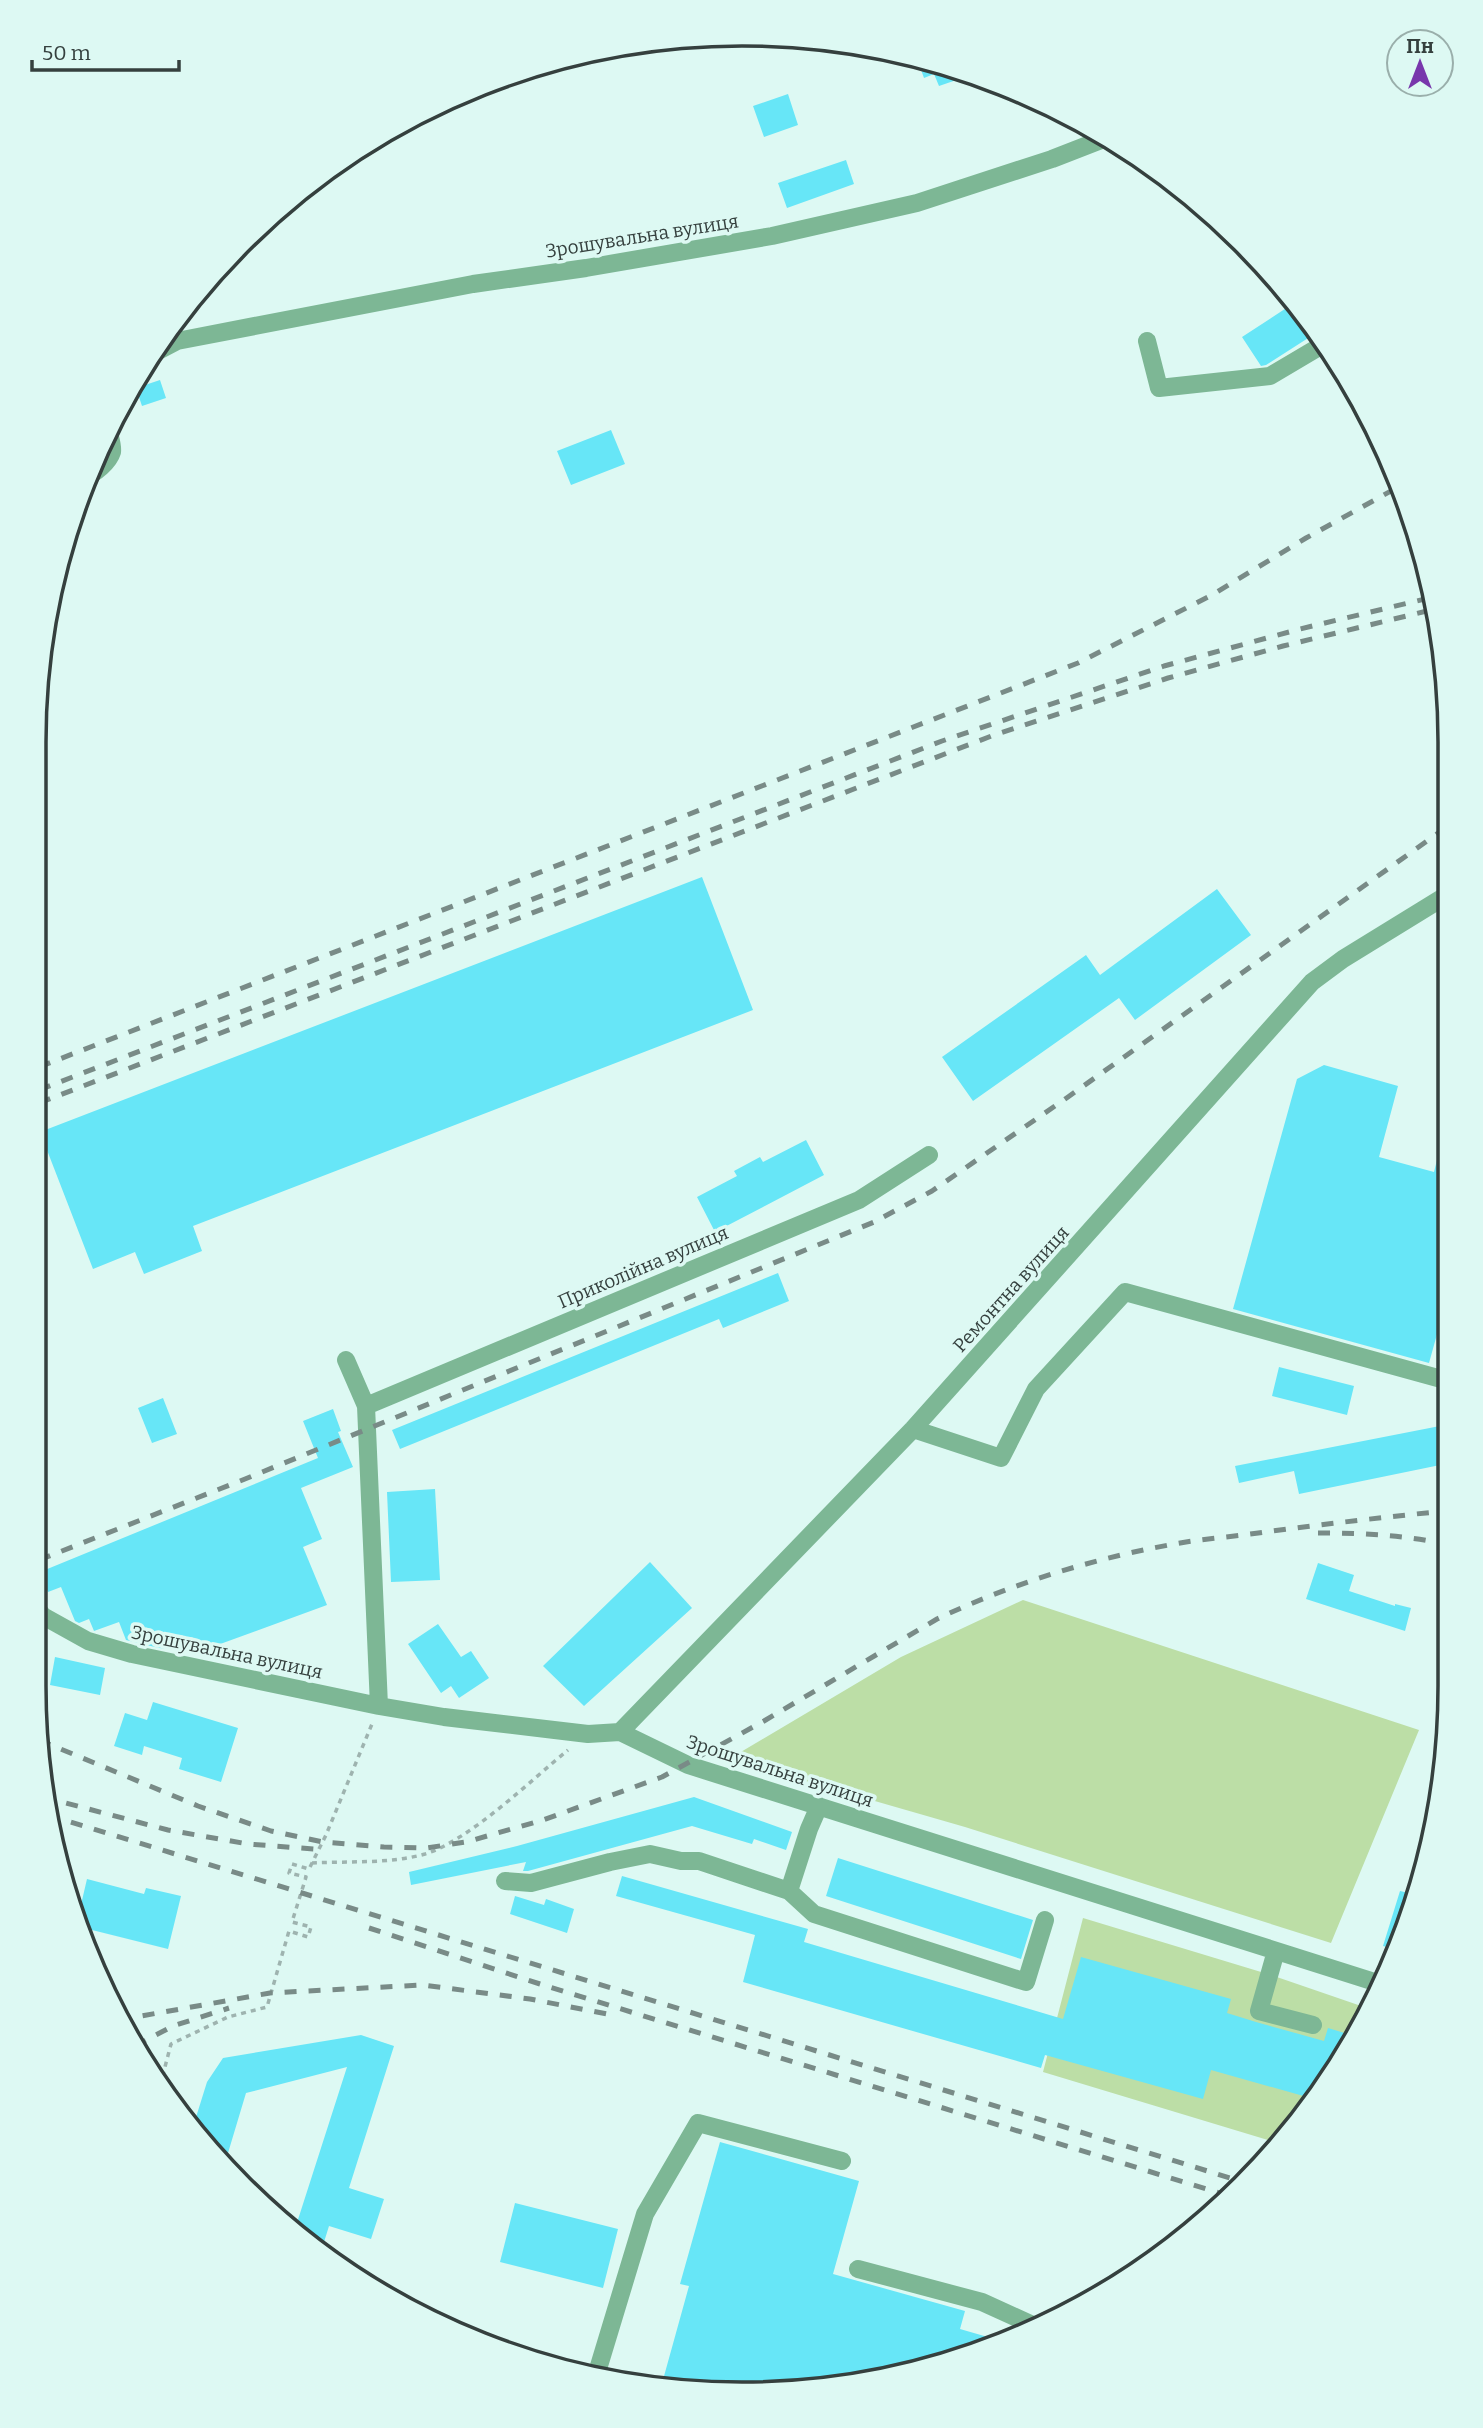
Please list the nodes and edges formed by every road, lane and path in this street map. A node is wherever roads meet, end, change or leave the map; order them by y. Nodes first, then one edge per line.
1 (1095, 142) edge
2 (1147, 341) dead end
3 (170, 344) edge
4 (1316, 349) edge
5 (111, 446) edge
6 (103, 465) edge
7 (1438, 900) edge
8 (929, 1155) dead end
9 (346, 1360) dead end
10 (1438, 1378) edge
11 (366, 1406) junction
12 (913, 1429) junction
13 (46, 1618) edge
14 (379, 1706) junction
15 (620, 1732) junction
16 (588, 1734) junction
17 (819, 1806) junction
18 (312, 1863) junction
19 (505, 1881) dead end
20 (789, 1891) junction
21 (1045, 1920) dead end
22 (1276, 1951) junction
23 (1372, 1981) edge
24 (1312, 2025) dead end
25 (163, 2073) edge
26 (842, 2161) dead end
27 (858, 2269) dead end
28 (1026, 2322) edge
29 (599, 2367) edge

1 - 3 street, Зрошувальна вулиця
2 - 4 street
5 - 6 street
7 - 12 street, Ремонтна вулиця
8 - 11 street, Приколійна вулиця
9 - 11 street
10 - 12 street
11 - 14 street
12 - 15 street, Ремонтна вулиця
13 - 14 street, Зрошувальна вулиця
14 - 16 street, Зрошувальна вулиця
14 - 18 path
15 - 16 street, Зрошувальна вулиця
15 - 17 street, Зрошувальна вулиця
16 - 18 path
17 - 20 street
17 - 22 street, Зрошувальна вулиця
18 - 25 path
19 - 20 street
20 - 21 street
22 - 23 street, Зрошувальна вулиця
22 - 24 street
26 - 29 street
27 - 28 street

